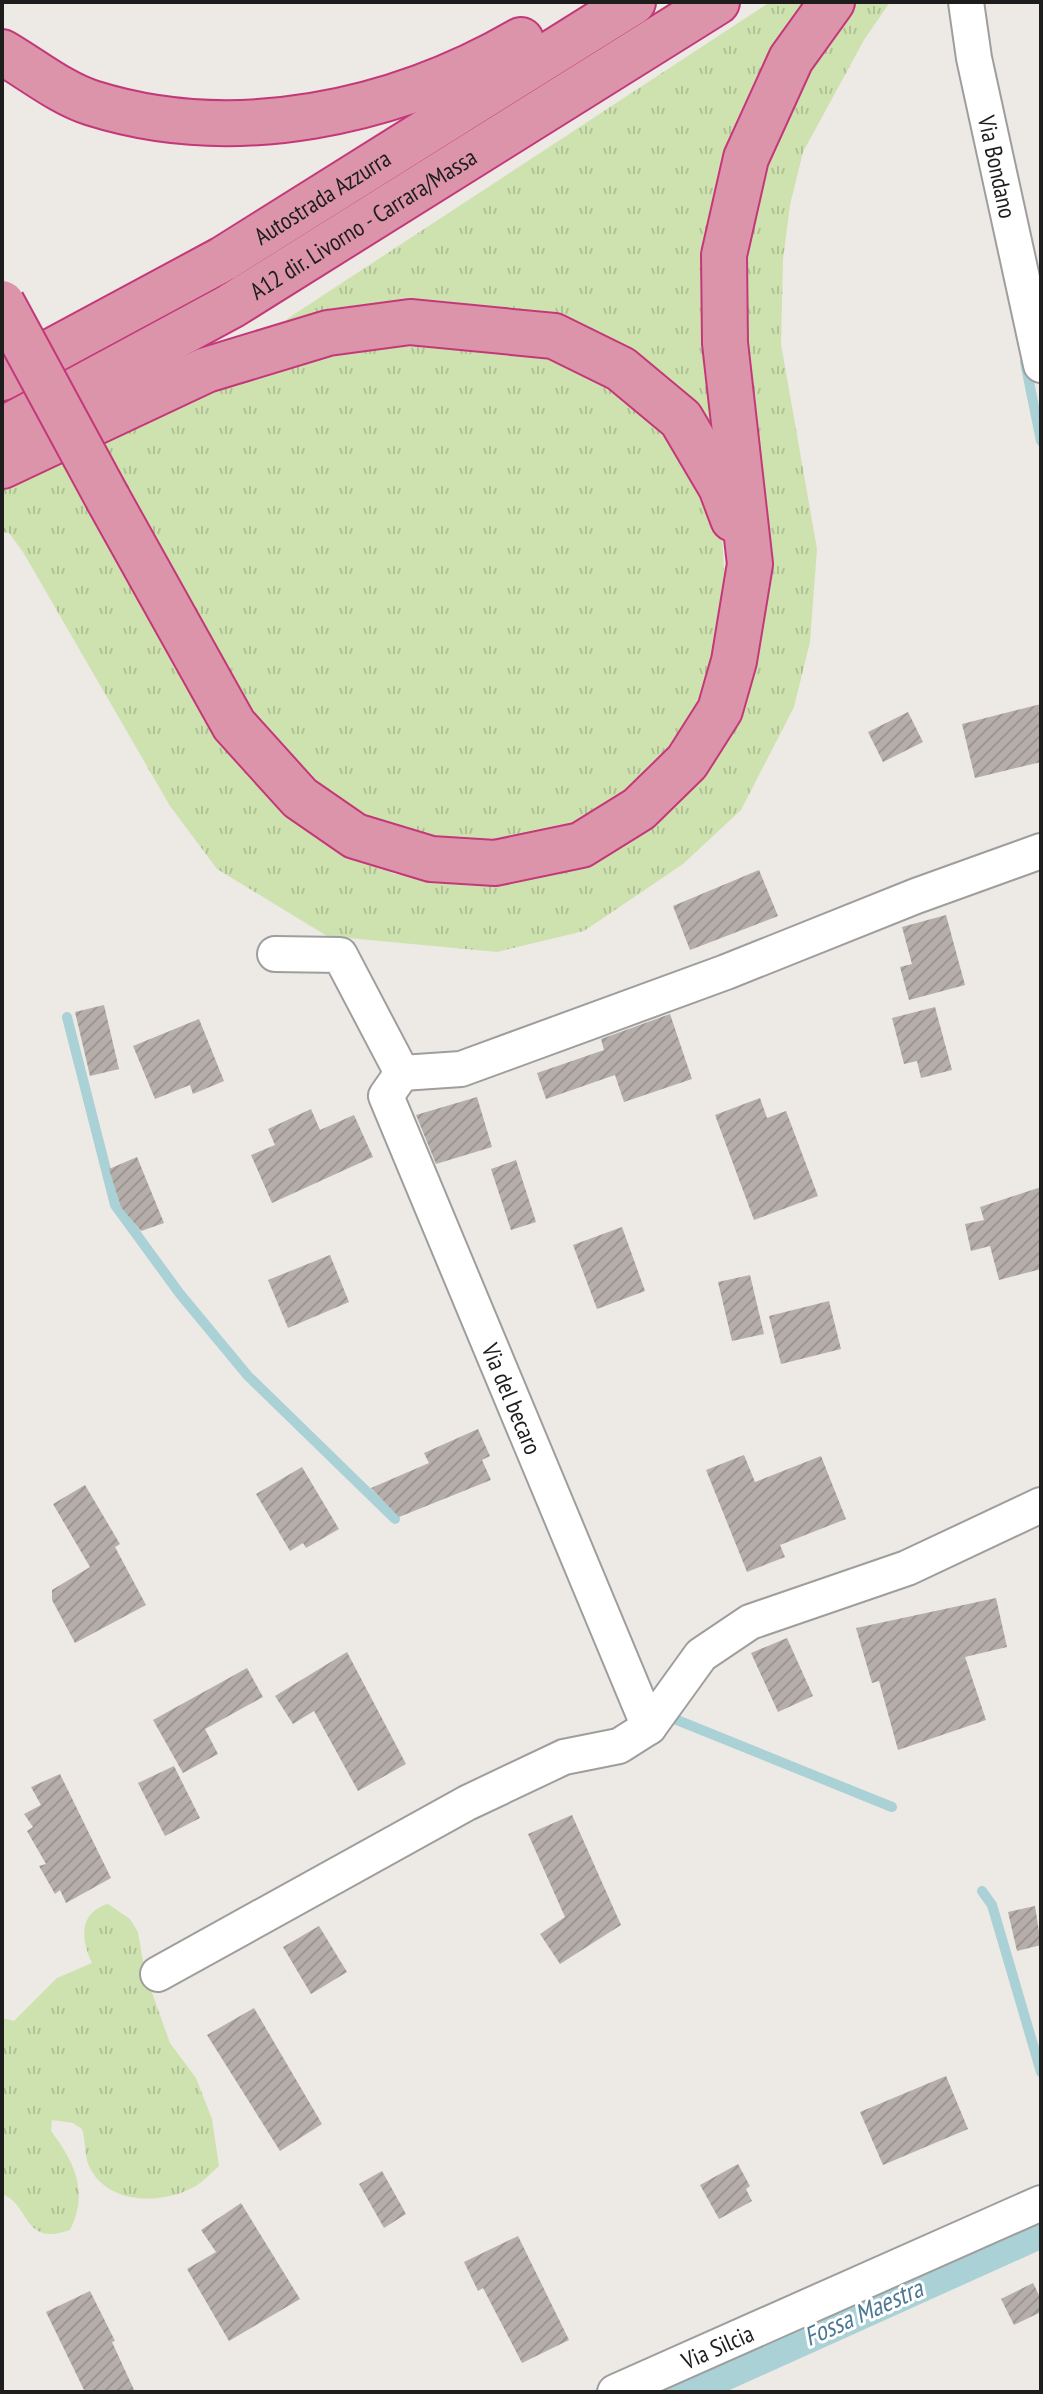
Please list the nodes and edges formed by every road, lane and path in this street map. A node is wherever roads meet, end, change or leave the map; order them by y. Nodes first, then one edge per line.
1 (585, 2) edge
2 (633, 2) edge
3 (717, 2) edge
4 (832, 2) edge
5 (966, 2) edge
6 (2, 52) edge
7 (2, 303) edge
8 (1038, 331) edge
9 (1041, 365) edge
10 (2, 378) edge
11 (2, 430) edge
12 (2, 466) edge
13 (750, 564) junction
14 (1041, 851) edge
15 (275, 954) dead end
16 (402, 1073) junction
17 (1041, 1505) edge
18 (649, 1727) junction
19 (158, 1974) dead end
20 (1041, 2203) edge
21 (615, 2392) edge

1 - 6 highway
2 - 10 highway, Autostrada Azzurra
3 - 11 highway, A12 dir. Livorno - Carrara/Massa
4 - 13 highway
5 - 8 street, Via Bondano
7 - 13 highway, bridge
8 - 9 street, Via Bondano
12 - 13 highway
14 - 16 street
15 - 16 street
16 - 18 street, Via del becaro
17 - 18 street
18 - 19 street
20 - 21 street, Via Silcia

